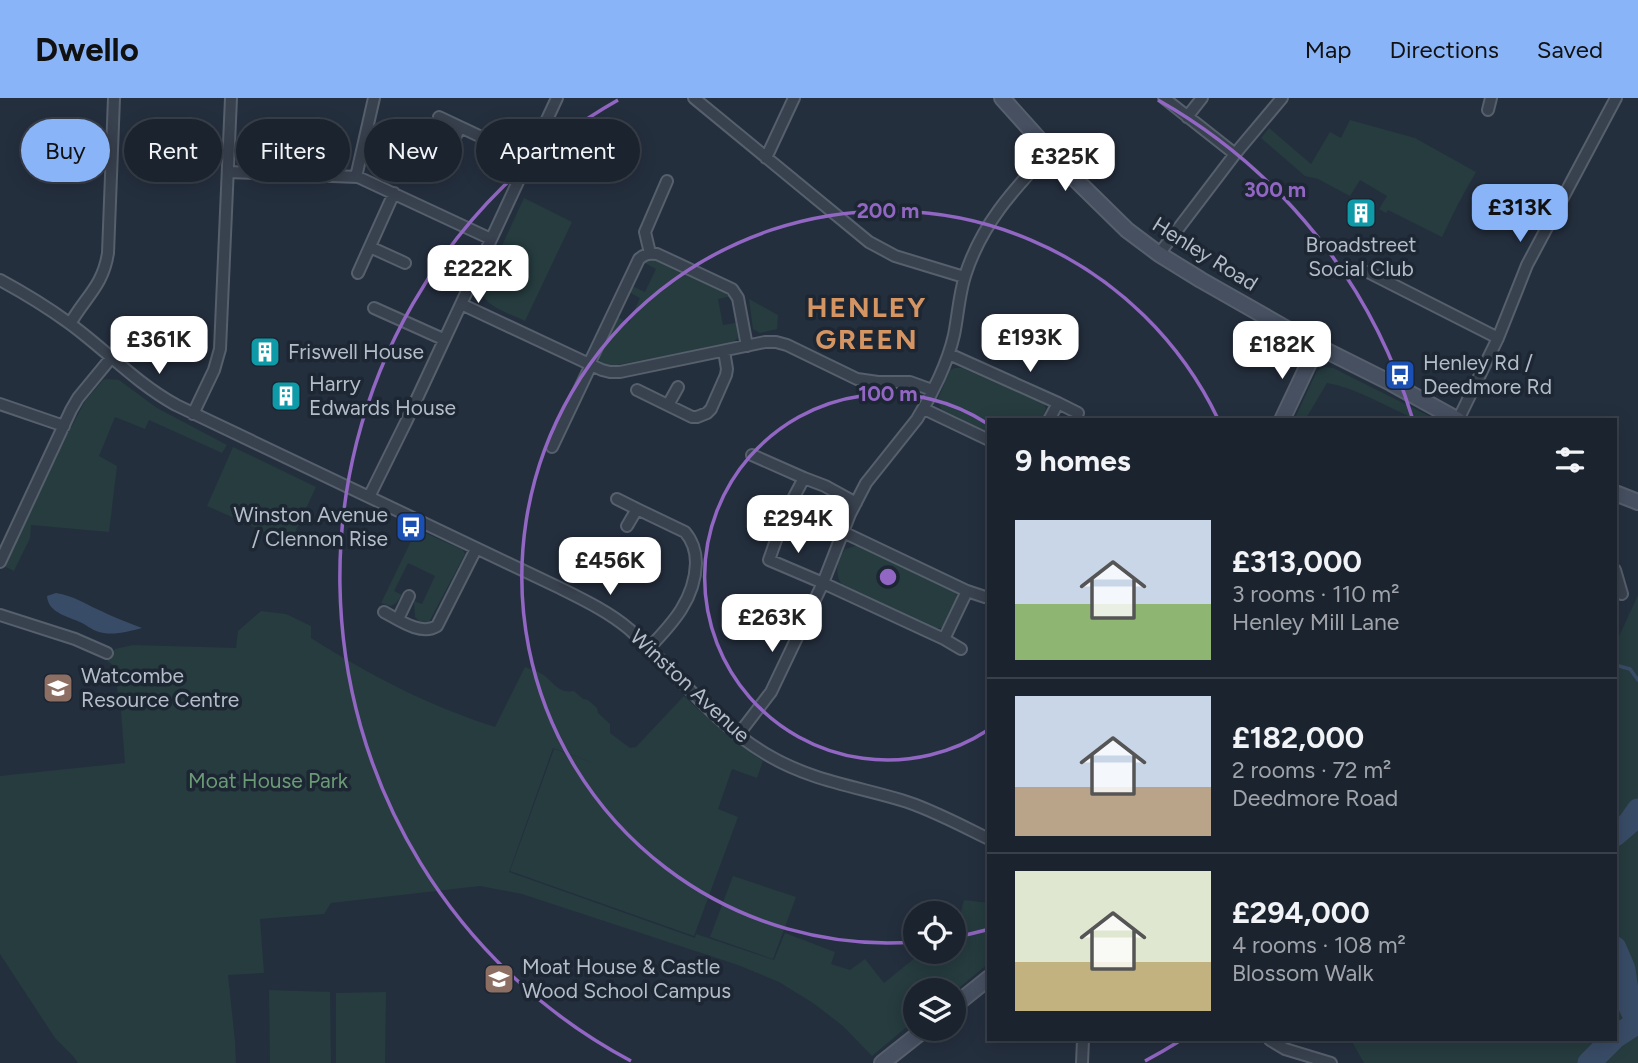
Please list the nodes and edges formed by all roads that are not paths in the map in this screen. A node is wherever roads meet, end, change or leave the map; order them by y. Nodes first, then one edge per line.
1 (114, 98) edge
2 (231, 98) edge
3 (374, 98) edge
4 (557, 98) edge
5 (694, 98) edge
6 (794, 98) edge
7 (1002, 98) edge
8 (1164, 98) edge
9 (1202, 98) edge
10 (1282, 98) edge
11 (1491, 98) edge
12 (1616, 98) edge
13 (1488, 110) dead end
14 (439, 117) dead end
15 (1186, 117) junction
16 (443, 119) edge
17 (547, 119) edge
18 (1049, 152) junction
19 (1236, 155) junction
20 (766, 158) junction
21 (228, 172) junction
22 (356, 177) junction
23 (667, 181) dead end
24 (517, 182) edge
25 (394, 194) junction
26 (491, 239) junction
27 (370, 247) junction
28 (650, 253) junction
29 (1159, 254) junction
30 (405, 263) dead end
31 (1368, 272) dead end
32 (358, 273) dead end
33 (964, 277) junction
34 (0, 280) edge
35 (461, 304) junction
36 (374, 308) dead end
37 (70, 324) junction
38 (1498, 338) junction
39 (443, 339) junction
40 (747, 346) junction
41 (1317, 346) junction
42 (724, 351) junction
43 (949, 354) junction
44 (111, 358) junction
45 (590, 364) junction
46 (678, 387) dead end
47 (637, 390) dead end
48 (932, 390) junction
49 (1058, 403) junction
50 (0, 404) edge
51 (668, 405) junction
52 (924, 409) junction
53 (1078, 413) dead end
54 (193, 414) junction
55 (1050, 418) edge
56 (1283, 418) edge
57 (1454, 418) edge
58 (1459, 418) edge
59 (64, 426) junction
60 (987, 439) edge
61 (552, 447) dead end
62 (752, 455) dead end
63 (804, 478) junction
64 (1617, 494) edge
65 (369, 497) junction
66 (617, 499) dead end
67 (1638, 502) edge
68 (856, 503) junction
69 (637, 509) junction
70 (627, 526) dead end
71 (843, 532) junction
72 (476, 549) junction
73 (1, 556) edge
74 (1617, 577) edge
75 (823, 583) junction
76 (967, 591) junction
77 (1622, 594) dead end
78 (409, 596) dead end
79 (985, 597) dead end
80 (384, 612) dead end
81 (0, 615) edge
82 (398, 619) junction
83 (944, 639) junction
84 (649, 648) junction
85 (961, 649) dead end
86 (107, 653) dead end
87 (738, 736) junction
88 (987, 838) edge
89 (987, 980) edge
90 (966, 996) edge
91 (910, 1041) edge
92 (1083, 1041) edge
93 (1272, 1041) edge
94 (882, 1063) edge
95 (1082, 1063) edge
96 (1331, 1063) edge

1 - 37 street
2 - 21 street
3 - 22 street
4 - 17 street
5 - 20 street
6 - 20 street
7 - 18 main road, Henley Road
8 - 15 street
9 - 15 street
10 - 19 street
11 - 13 street
12 - 38 street
14 - 16 street
15 - 19 street
18 - 29 main road, Henley Road
18 - 33 street
19 - 29 street
20 - 33 street
21 - 22 street
21 - 54 street
22 - 25 street
23 - 28 street
24 - 26 street
25 - 26 street
25 - 27 street
26 - 35 street
27 - 30 street
27 - 32 street
28 - 40 street
28 - 45 street
29 - 41 main road, Henley Road
31 - 38 street
33 - 43 street
34 - 37 street, Winston Avenue
35 - 39 street
35 - 45 street
36 - 39 street
37 - 44 street, Winston Avenue
38 - 58 street
39 - 65 street
40 - 42 street
40 - 48 street
41 - 56 main road
41 - 57 main road, Henley Road
42 - 45 street
42 - 51 street
43 - 48 street
43 - 49 street
44 - 54 street, Winston Avenue
44 - 59 street
45 - 61 street
46 - 51 street
47 - 51 street
48 - 52 street
49 - 53 street
49 - 55 street
50 - 59 street
52 - 60 street
52 - 68 street
54 - 65 street, Winston Avenue
59 - 73 street
62 - 63 street
63 - 68 street
63 - 75 street
64 - 67 main road
65 - 72 street, Winston Avenue
66 - 69 street
68 - 71 street
69 - 70 street
69 - 84 street
71 - 75 street
71 - 76 street
72 - 82 street
72 - 84 street, Winston Avenue
74 - 77 street
75 - 83 street
75 - 87 street
76 - 79 street
76 - 83 street
78 - 82 street
80 - 82 street
81 - 86 street
83 - 85 street
84 - 87 street, Winston Avenue
87 - 88 street, Winston Avenue
89 - 90 main road
91 - 94 main road
92 - 95 street
93 - 96 street

